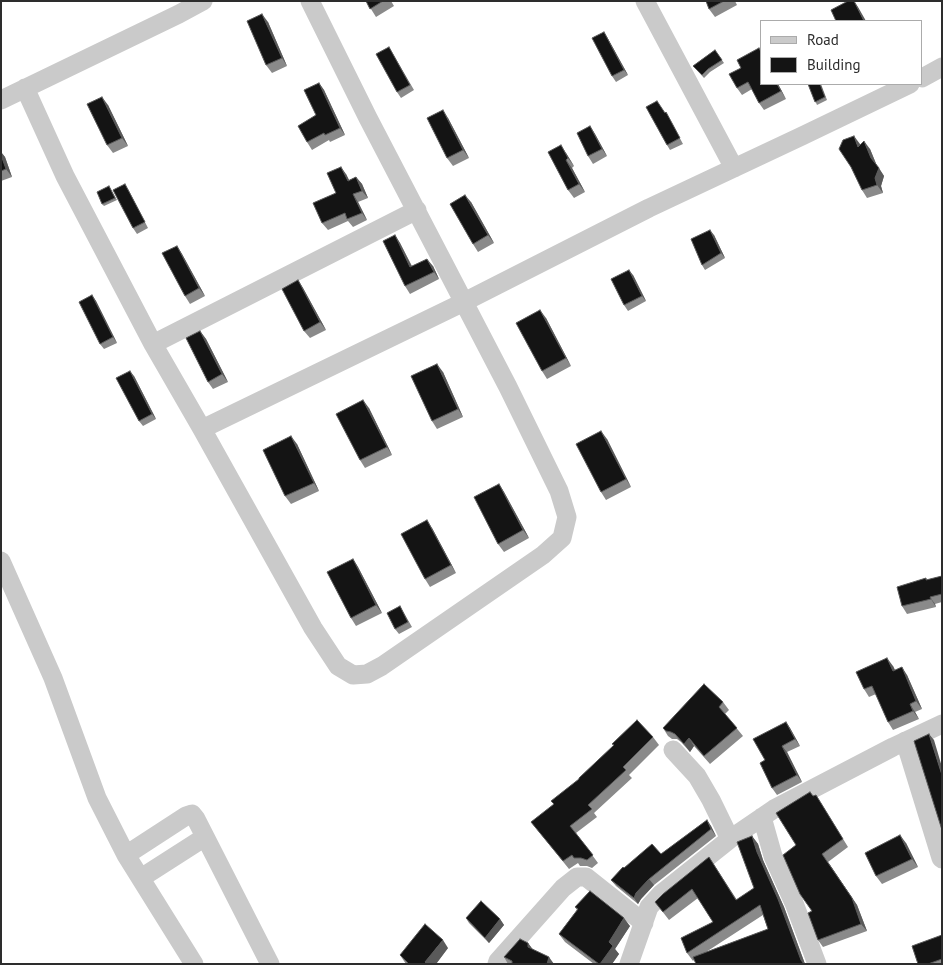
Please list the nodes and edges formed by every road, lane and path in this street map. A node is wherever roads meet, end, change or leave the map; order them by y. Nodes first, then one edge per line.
1 (203, 1) edge
2 (310, 1) edge
3 (645, 1) edge
4 (176, 8) edge
5 (942, 67) edge
6 (923, 77) edge
7 (908, 85) edge
8 (26, 88) junction
9 (1, 100) edge
10 (734, 168) junction
11 (416, 210) junction
12 (464, 302) junction
13 (153, 344) junction
14 (202, 429) junction
15 (1, 561) edge
16 (942, 724) edge
17 (905, 742) junction
18 (673, 750) dead end
19 (762, 817) junction
20 (205, 837) junction
21 (730, 839) junction
22 (126, 854) junction
23 (941, 859) edge
24 (141, 878) junction
25 (644, 923) junction
26 (192, 963) edge
27 (268, 963) edge
28 (497, 964) edge
29 (629, 964) edge
30 (817, 964) edge

1 - 4 street
2 - 11 street
3 - 10 street
4 - 8 street
5 - 6 street
7 - 10 street
8 - 9 street
8 - 13 street
10 - 12 street
11 - 12 street
11 - 13 street
12 - 14 street
12 - 14 street
13 - 14 street
15 - 22 street
16 - 17 street
17 - 19 street
17 - 23 street
18 - 21 street
19 - 21 street
19 - 30 street
20 - 22 street
20 - 24 street
20 - 27 street
21 - 25 street
22 - 24 street
24 - 26 street
25 - 28 street
25 - 29 street

